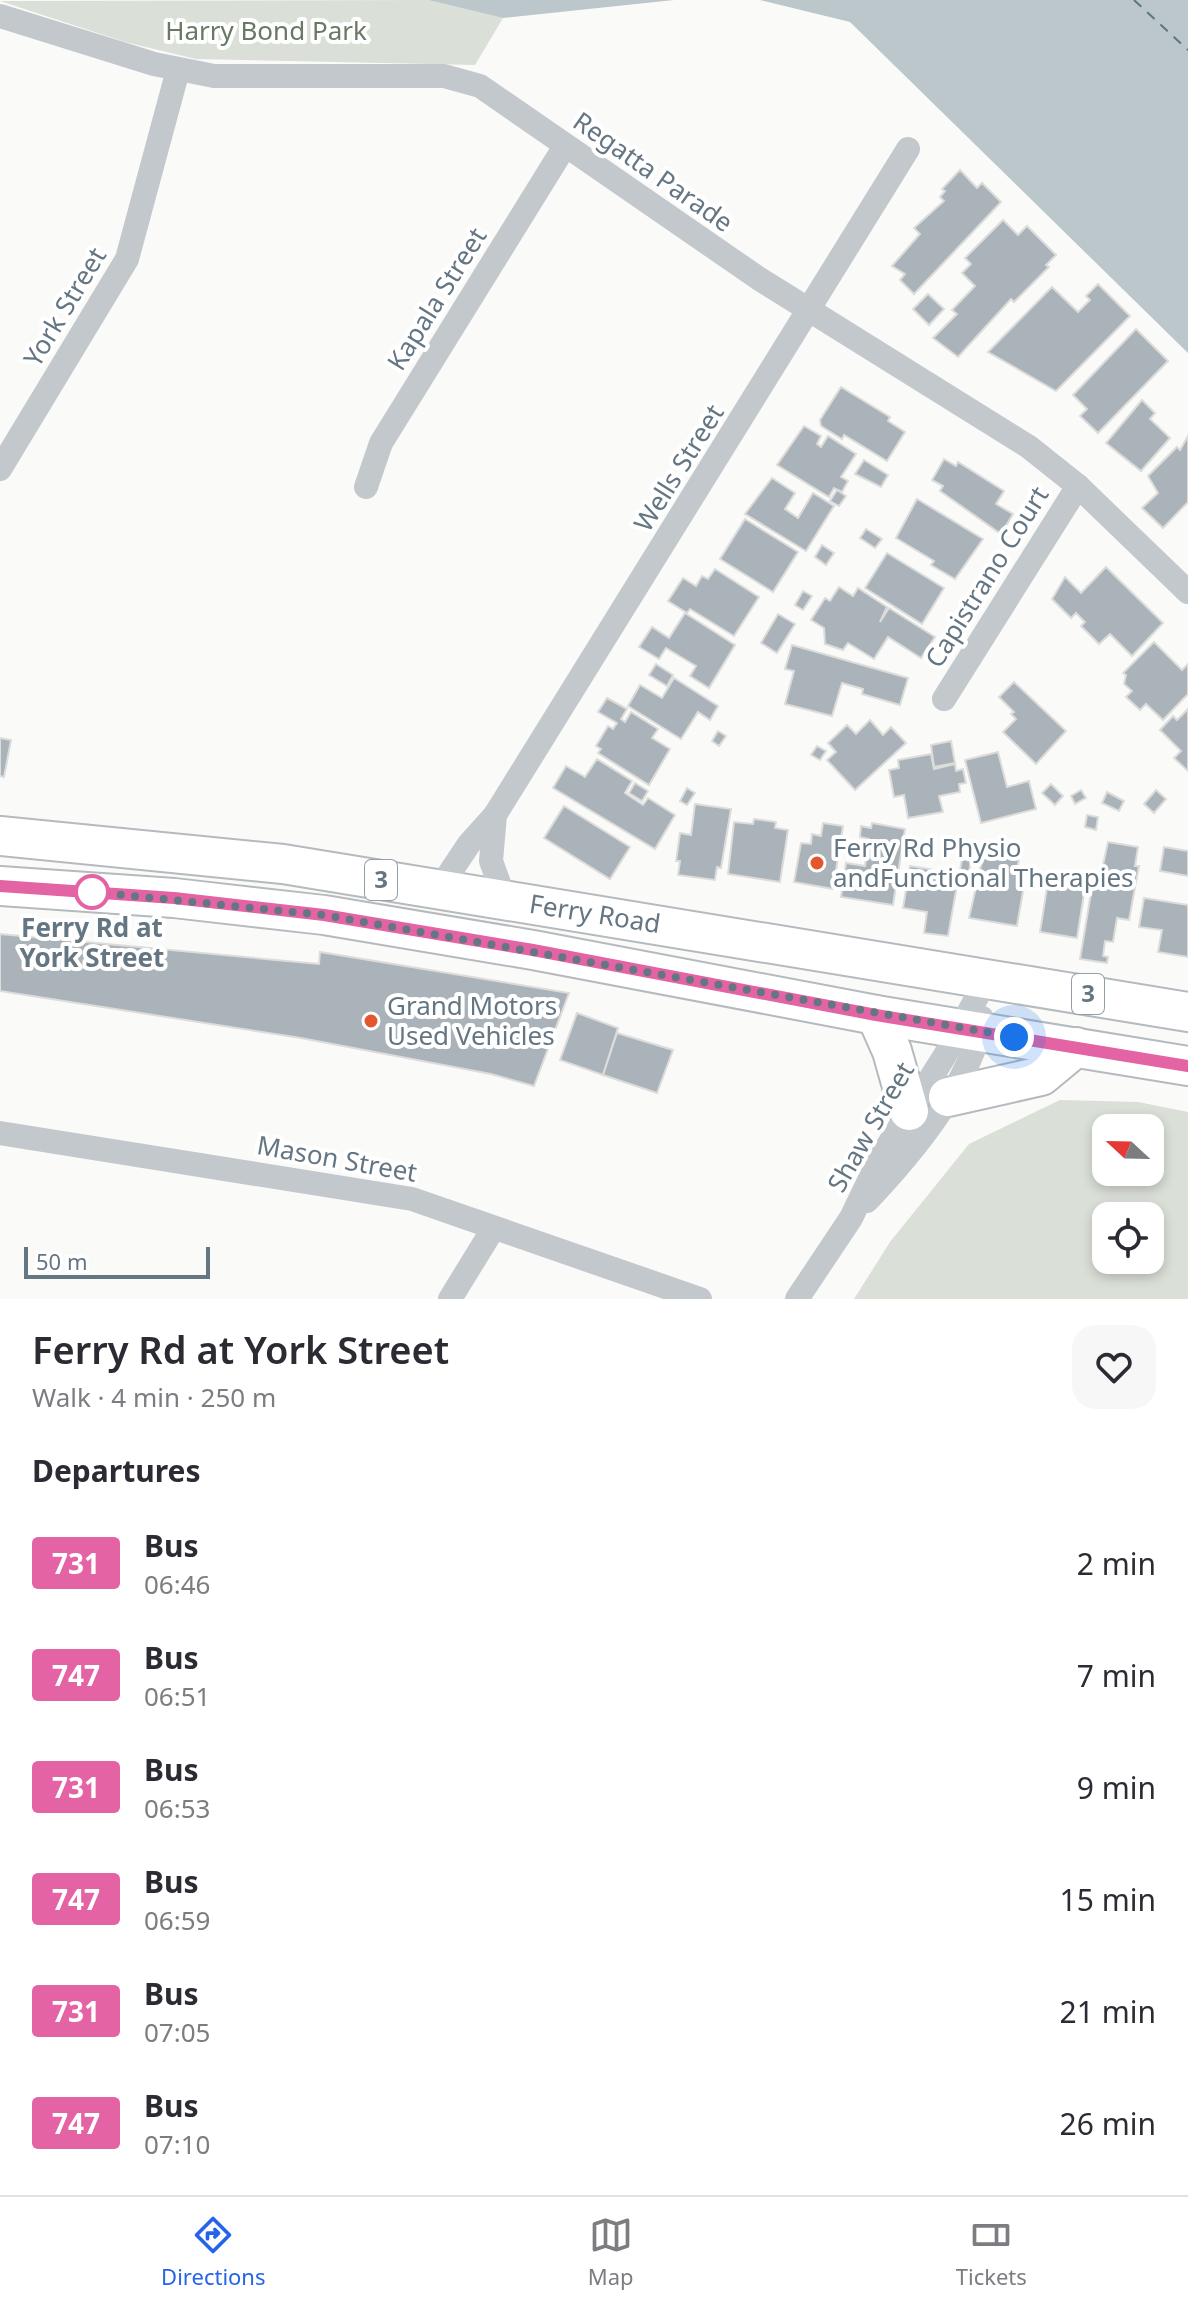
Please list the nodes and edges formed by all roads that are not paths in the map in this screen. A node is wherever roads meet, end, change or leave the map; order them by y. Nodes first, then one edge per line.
1 (0, 16) edge
2 (178, 70) junction
3 (565, 146) junction
4 (908, 149) dead end
5 (810, 310) junction
6 (0, 469) edge
7 (1078, 486) junction
8 (366, 487) dead end
9 (1188, 592) edge
10 (944, 699) dead end
11 (495, 815) junction
12 (0, 836) edge
13 (0, 886) edge
14 (439, 889) junction
15 (505, 900) junction
16 (988, 977) junction
17 (1188, 1012) edge
18 (876, 1015) junction
19 (970, 1030) junction
20 (1076, 1047) junction
21 (1188, 1066) edge
22 (948, 1097) junction
23 (909, 1111) junction
24 (0, 1133) edge
25 (851, 1218) junction
26 (493, 1229) junction
27 (450, 1299) edge
28 (700, 1299) edge
29 (797, 1299) edge

1 - 2 street, Regatta Parade
2 - 3 street, Regatta Parade
2 - 6 street, York Street
3 - 5 street, Regatta Parade
3 - 8 street, Kapala Street
4 - 5 street, Wells Street
5 - 7 street, Regatta Parade
5 - 11 street, Wells Street
7 - 9 street, Regatta Parade
7 - 10 street, Capistrano Court
11 - 14 street, Wells Street
11 - 15 street, Wells Street
12 - 14 main road, Ferry Road / 3
13 - 18 main road, Ferry Road / 3
14 - 15 main road, Ferry Road / 3
15 - 16 main road, Ferry Road / 3
16 - 17 main road, Ferry Road / 3
16 - 19 street, Shaw Street
18 - 19 main road, Ferry Road / 3
18 - 23 main road
19 - 20 main road, Ferry Road / 3
19 - 22 street, Shaw Street
19 - 23 street, Shaw Street
20 - 21 main road, Ferry Road / 3
20 - 22 main road
22 - 25 street, Shaw Street
23 - 25 street, Shaw Street
24 - 26 street, Mason Street
25 - 29 street, Shaw Street
26 - 27 street
26 - 28 street, Mason Street

